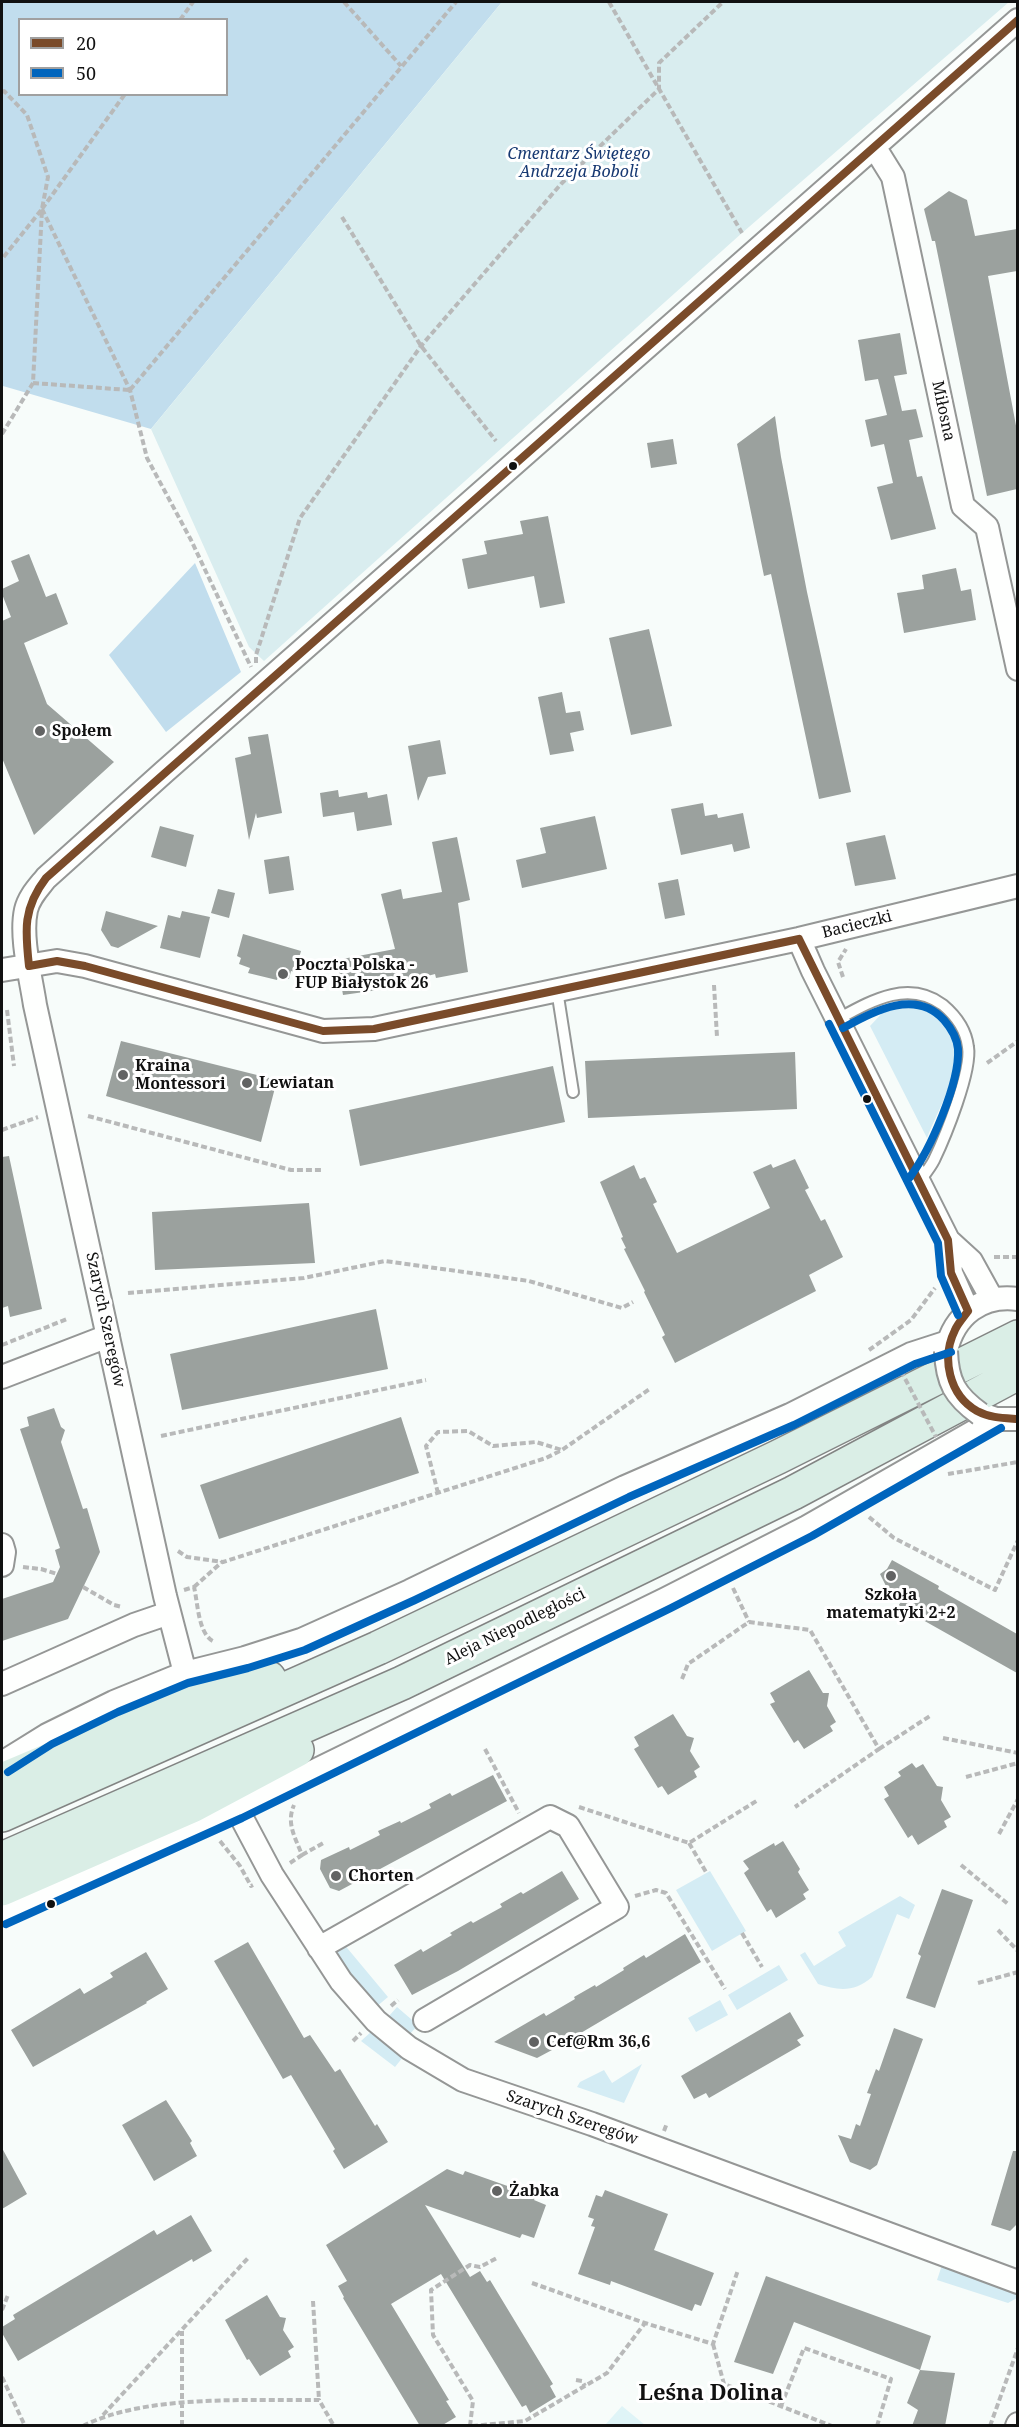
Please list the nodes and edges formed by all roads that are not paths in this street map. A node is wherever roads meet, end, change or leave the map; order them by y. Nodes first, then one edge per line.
1 (1017, 21) edge
2 (875, 148) junction
3 (1017, 669) edge
4 (1017, 886) edge
5 (799, 939) junction
6 (29, 966) junction
7 (2, 970) edge
8 (557, 990) junction
9 (838, 1019) junction
10 (573, 1092) dead end
11 (918, 1183) junction
12 (948, 1240) junction
13 (992, 1299) junction
14 (1017, 1299) edge
15 (968, 1311) junction
16 (108, 1336) junction
17 (1017, 1337) edge
18 (947, 1346) junction
19 (1017, 1373) edge
20 (2, 1377) edge
21 (998, 1417) edge
22 (2, 1545) edge
23 (2, 1565) edge
24 (167, 1605) junction
25 (378, 1648) junction
26 (185, 1673) junction
27 (402, 1683) junction
28 (2, 1684) edge
29 (2, 1763) edge
30 (2, 1780) edge
31 (237, 1809) junction
32 (2, 1815) edge
33 (2, 1858) edge
34 (2, 1889) edge
35 (2, 1914) edge
36 (319, 1948) junction
37 (425, 2020) dead end
38 (1017, 2282) edge

1 - 2 street, Szarych Szeregów
2 - 3 street, Miłosna
2 - 6 street, Szarych Szeregów
4 - 5 street, Bacieczki
5 - 8 street, Bacieczki
5 - 9 street
6 - 7 street, Bacieczki
6 - 8 street, Bacieczki
6 - 16 street, Szarych Szeregów
8 - 10 lane
9 - 11 street
9 - 11 lane
11 - 12 street
12 - 13 street
12 - 15 street
13 - 14 street
13 - 15 street
15 - 18 street
16 - 20 street
16 - 24 street, Szarych Szeregów
17 - 25 main road
18 - 21 street, bridge
18 - 26 street
19 - 27 main road, Aleja Niepodległości
21 - 31 street
22 - 23 street
24 - 26 street, Szarych Szeregów
24 - 28 street
25 - 30 main road
25 - 32 main road
26 - 29 street
27 - 33 main road, Aleja Niepodległości
27 - 34 main road
31 - 35 street
31 - 36 street, Szarych Szeregów
36 - 37 street
36 - 38 street, Szarych Szeregów

